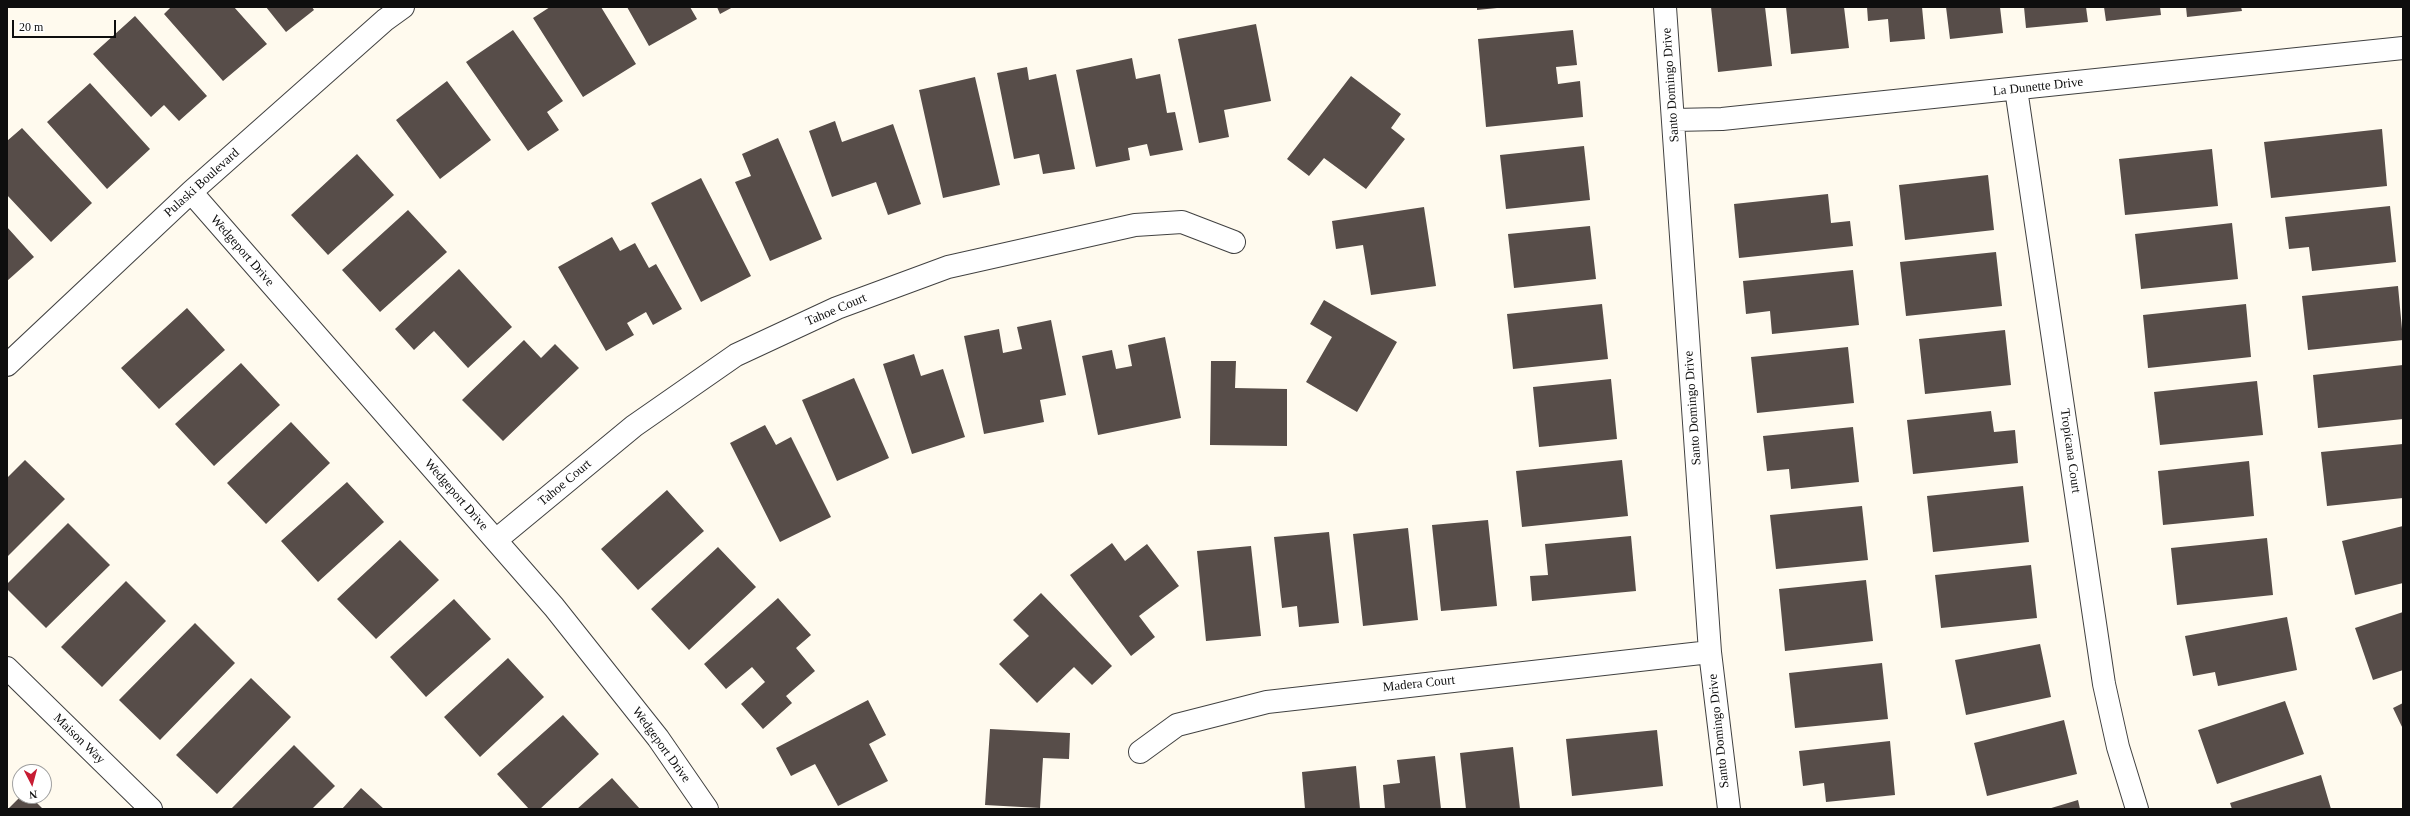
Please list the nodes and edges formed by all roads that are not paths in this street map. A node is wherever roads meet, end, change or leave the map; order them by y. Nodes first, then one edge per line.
1 (403, 7) edge
2 (1665, 7) edge
3 (2403, 48) edge
4 (2016, 89) junction
5 (1673, 120) junction
6 (191, 192) junction
7 (1234, 242) dead end
8 (7, 365) edge
9 (496, 540) junction
10 (1710, 652) junction
11 (7, 668) edge
12 (1140, 752) dead end
13 (150, 809) edge
14 (706, 809) edge
15 (1729, 809) edge
16 (2137, 809) edge

1 - 6 street, Pulaski Boulevard
2 - 5 street, Santo Domingo Drive
3 - 4 street, La Dunette Drive
4 - 5 street, La Dunette Drive
4 - 16 street, Tropicana Court
5 - 10 street, Santo Domingo Drive
6 - 8 street, Pulaski Boulevard
6 - 9 street, Wedgeport Drive
7 - 9 street, Tahoe Court
9 - 14 street, Wedgeport Drive
10 - 12 street, Madera Court
10 - 15 street, Santo Domingo Drive
11 - 13 street, Maison Way

